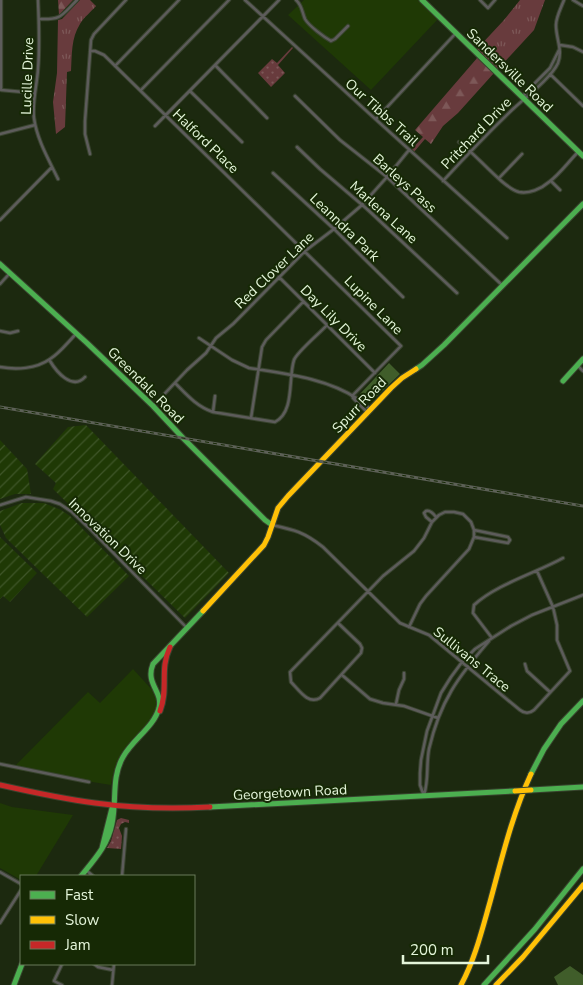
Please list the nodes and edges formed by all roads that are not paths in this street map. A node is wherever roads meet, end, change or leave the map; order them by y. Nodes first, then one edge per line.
1 (1, 0) edge
2 (38, 0) edge
3 (77, 0) edge
4 (179, 0) edge
5 (229, 0) edge
6 (245, 0) edge
7 (279, 0) edge
8 (296, 0) edge
9 (422, 0) edge
10 (480, 0) edge
11 (496, 0) edge
12 (564, 0) edge
13 (573, 0) edge
14 (124, 1) edge
15 (583, 6) edge
16 (263, 16) junction
17 (39, 19) junction
18 (348, 26) dead end
19 (456, 33) junction
20 (560, 45) junction
21 (90, 51) junction
22 (583, 52) edge
23 (115, 66) junction
24 (215, 66) junction
25 (548, 73) junction
26 (0, 90) edge
27 (141, 91) junction
28 (190, 91) junction
29 (34, 93) junction
30 (295, 96) dead end
31 (524, 99) junction
32 (583, 106) edge
33 (166, 116) junction
34 (267, 118) dead end
35 (376, 119) junction
36 (35, 125) junction
37 (155, 126) dead end
38 (0, 134) edge
39 (242, 142) dead end
40 (459, 142) dead end
41 (297, 147) dead end
42 (409, 150) junction
43 (471, 151) junction
44 (581, 153) edge
45 (90, 154) dead end
46 (522, 154) dead end
47 (52, 167) junction
48 (273, 172) dead end
49 (387, 177) junction
50 (499, 178) junction
51 (58, 179) dead end
52 (443, 180) junction
53 (551, 181) junction
54 (560, 190) dead end
55 (583, 204) edge
56 (362, 205) junction
57 (0, 220) edge
58 (334, 229) junction
59 (507, 238) dead end
60 (305, 251) junction
61 (0, 264) edge
62 (10, 273) junction
63 (279, 277) junction
64 (0, 284) edge
65 (502, 285) junction
66 (457, 293) dead end
67 (403, 297) dead end
68 (304, 302) junction
69 (327, 325) junction
70 (0, 332) edge
71 (18, 332) dead end
72 (76, 333) junction
73 (199, 338) dead end
74 (211, 346) junction
75 (583, 359) edge
76 (49, 360) junction
77 (577, 365) junction
78 (0, 367) edge
79 (259, 370) junction
80 (583, 371) edge
81 (374, 373) junction
82 (292, 376) junction
83 (85, 377) dead end
84 (563, 381) dead end
85 (175, 383) junction
86 (215, 396) dead end
87 (352, 396) junction
88 (153, 406) junction
89 (368, 411) junction
90 (213, 412) junction
91 (250, 418) junction
92 (0, 505) edge
93 (436, 517) junction
94 (432, 522) junction
95 (272, 525) junction
96 (474, 530) junction
97 (474, 537) junction
98 (563, 558) dead end
99 (537, 571) junction
100 (368, 592) junction
101 (583, 595) edge
102 (553, 607) junction
103 (338, 623) junction
104 (186, 627) junction
105 (410, 627) junction
106 (492, 638) junction
107 (174, 640) junction
108 (462, 662) junction
109 (525, 664) dead end
110 (467, 666) junction
111 (404, 673) dead end
112 (342, 674) junction
113 (550, 692) junction
114 (583, 701) edge
115 (396, 704) junction
116 (431, 716) junction
117 (438, 718) junction
118 (150, 723) junction
119 (422, 753) junction
120 (428, 754) junction
121 (0, 764) edge
122 (90, 782) dead end
123 (0, 785) edge
124 (583, 787) edge
125 (424, 796) junction
126 (113, 805) junction
127 (126, 829) dead end
128 (583, 869) edge
129 (86, 870) junction
130 (0, 872) edge
131 (82, 875) edge
132 (92, 875) edge
133 (122, 875) edge
134 (20, 883) edge
135 (583, 885) edge
136 (20, 892) edge
137 (0, 923) edge
138 (22, 965) edge
139 (62, 965) edge
140 (95, 965) edge
141 (114, 965) edge
142 (113, 970) junction
143 (14, 985) edge
144 (62, 985) edge
145 (112, 985) edge
146 (461, 985) edge
147 (484, 985) edge
148 (496, 985) edge

1 - 26 street
2 - 17 street, Lucille Drive
3 - 17 street
4 - 23 street
5 - 27 street
6 - 16 street, Our Tibbs Trail
7 - 16 street
8 - 18 street
9 - 19 main road, Sandersville Road
10 - 11 street
12 - 20 street
13 - 15 street
14 - 21 street
16 - 24 street
16 - 35 street, Our Tibbs Trail
17 - 29 street, Lucille Drive
19 - 31 main road, Sandersville Road
19 - 35 street
20 - 22 street
20 - 25 street, Pritchard Drive
21 - 23 street, Halford Place
21 - 45 street
23 - 27 street, Halford Place
24 - 28 street
24 - 34 street
25 - 31 street, Pritchard Drive
25 - 32 street
26 - 29 street
27 - 33 street, Halford Place
28 - 33 street
28 - 39 street
29 - 36 street, Lucille Drive
30 - 49 street, Barleys Pass
31 - 43 street, Pritchard Drive
31 - 44 main road, Sandersville Road
33 - 37 street
33 - 60 street, Halford Place
35 - 42 street, Our Tibbs Trail
36 - 38 street
36 - 47 street, Lucille Drive
40 - 43 street
41 - 56 street, Marlena Lane
42 - 49 street, Red Clover Lane
42 - 52 street, Our Tibbs Trail
43 - 50 street
43 - 52 street, Pritchard Drive
44 - 53 street
46 - 50 street
47 - 51 street, Lucille Drive
47 - 57 street
48 - 58 street, Leanndra Park
49 - 56 street, Red Clover Lane
49 - 65 street, Barleys Pass
50 - 53 street
52 - 59 street, Our Tibbs Trail
53 - 54 street
55 - 65 main road, Spurr Road
56 - 58 street, Red Clover Lane
56 - 66 street, Marlena Lane
58 - 60 street, Red Clover Lane
58 - 67 street, Leanndra Park
60 - 63 street, Red Clover Lane
60 - 81 street, Lupine Lane
61 - 62 main road, Greendale Road
62 - 64 street
62 - 72 main road, Greendale Road
63 - 68 street, Day Lily Drive
63 - 74 street, Red Clover Lane
65 - 89 main road, Spurr Road
68 - 69 street, Day Lily Drive
68 - 79 street
69 - 81 street, Day Lily Drive
69 - 82 street
70 - 71 street
72 - 76 street
72 - 88 main road, Greendale Road
73 - 74 street
74 - 79 street
74 - 85 street, Red Clover Lane
75 - 77 main road
76 - 78 street
76 - 83 street
77 - 80 street
77 - 84 main road
79 - 82 street
79 - 91 street
81 - 87 street, Lupine Lane
82 - 87 street
82 - 91 street
85 - 88 street, Red Clover Lane
85 - 90 street
86 - 90 street
87 - 89 street
88 - 95 main road, Greendale Road
89 - 95 main road, Spurr Road
90 - 91 street
92 - 104 street, Innovation Drive
93 - 94 street
93 - 94 street
93 - 96 street
94 - 100 street
95 - 100 street, Sullivans Trace
95 - 104 main road, Spurr Road
96 - 97 street
96 - 97 street
97 - 105 street
98 - 99 street
99 - 102 street, Sullivans Trace
99 - 106 street
100 - 103 street
100 - 105 street, Sullivans Trace
101 - 102 street
102 - 106 street
102 - 113 street, Sullivans Trace
103 - 112 street
103 - 112 street
104 - 107 main road, Spurr Road
105 - 108 street, Sullivans Trace
106 - 108 street
106 - 110 street
107 - 118 main road, Spurr Road
107 - 118 main road, Spurr Road
108 - 110 street, Sullivans Trace
108 - 116 street
109 - 113 street
110 - 113 street, Sullivans Trace
110 - 117 street
111 - 115 street
112 - 115 street
114 - 146 main road
115 - 116 street
116 - 117 street
116 - 119 street
117 - 120 street
118 - 126 main road, Spurr Road
119 - 120 street
119 - 125 street
120 - 125 street
121 - 122 street
123 - 126 main road, Georgetown Road
124 - 125 main road, Georgetown Road, bridge
125 - 126 main road, Georgetown Road
126 - 129 main road, Spurr Road
127 - 133 street
128 - 147 main road
129 - 131 main road, Spurr Road
129 - 132 street
130 - 134 street
135 - 148 main road
136 - 137 street
138 - 143 main road
139 - 144 street
140 - 142 street
141 - 142 street
142 - 145 street

